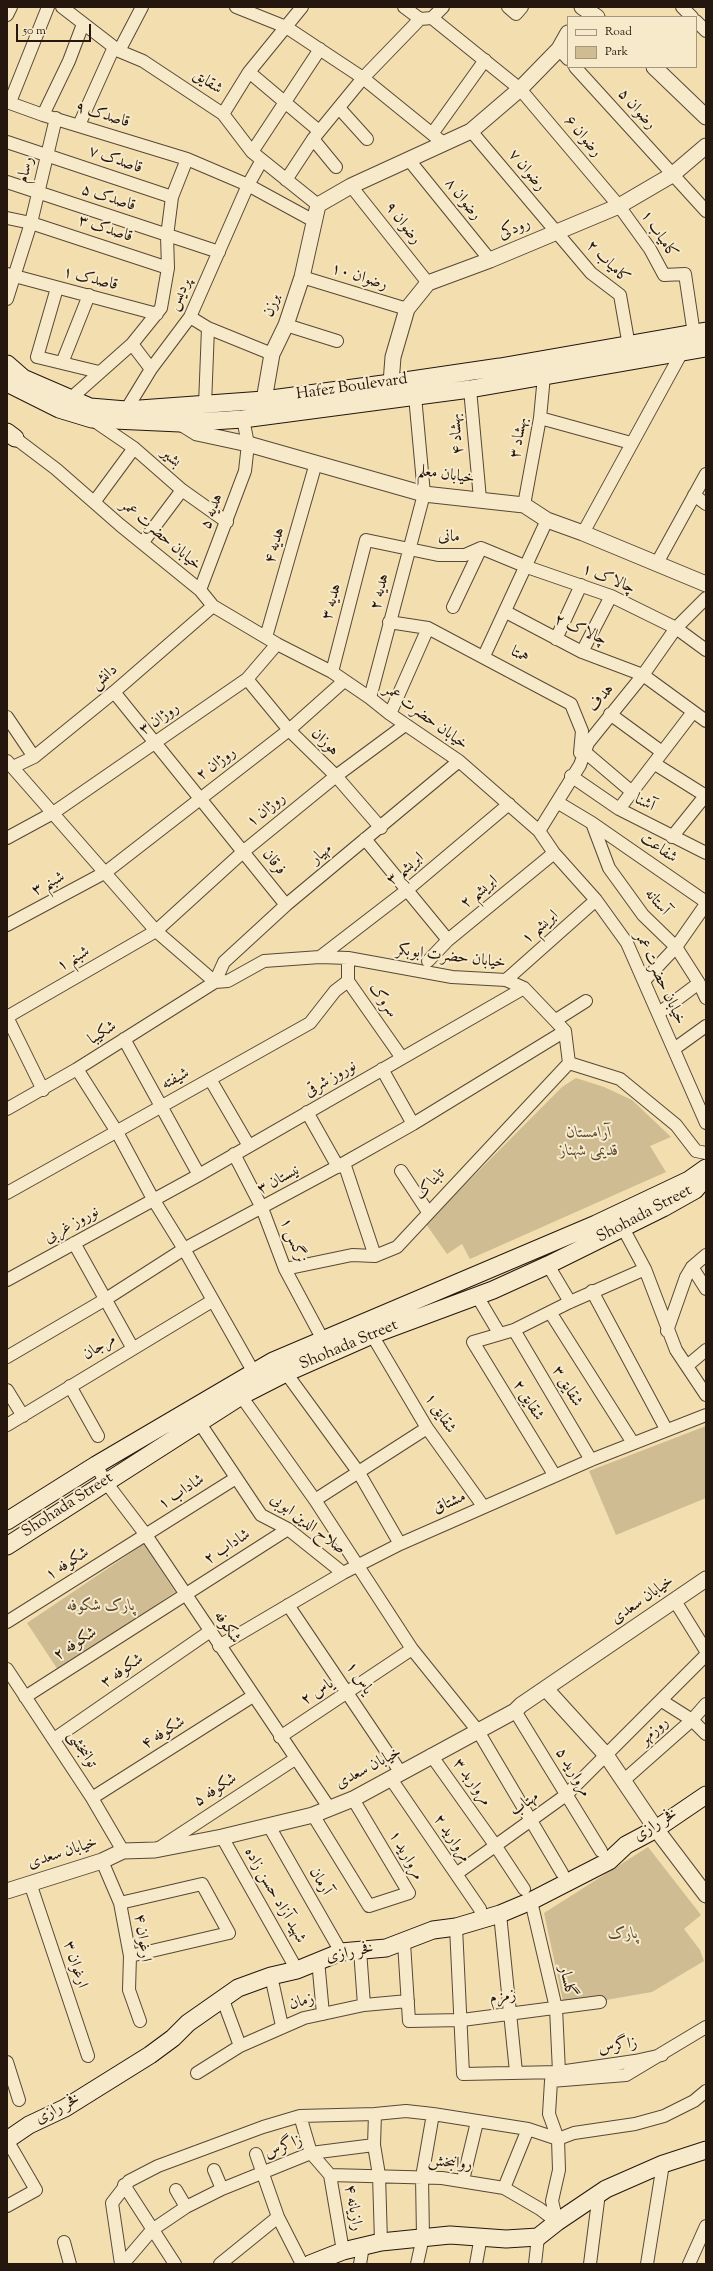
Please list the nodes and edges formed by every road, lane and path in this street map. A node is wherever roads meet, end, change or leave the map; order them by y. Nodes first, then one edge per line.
1 (11, 7) edge
2 (48, 7) edge
3 (62, 7) edge
4 (142, 7) edge
5 (236, 7) edge
6 (302, 7) edge
7 (404, 7) edge
8 (443, 7) edge
9 (508, 7) edge
10 (522, 7) edge
11 (582, 7) edge
12 (682, 7) edge
13 (7, 16) edge
14 (578, 16) edge
15 (595, 16) edge
16 (691, 16) edge
17 (426, 18) junction
18 (697, 22) edge
19 (83, 24) junction
20 (286, 27) junction
21 (706, 31) edge
22 (567, 38) edge
23 (117, 49) junction
24 (320, 49) junction
25 (564, 54) edge
26 (485, 60) junction
27 (576, 68) edge
28 (655, 68) edge
29 (248, 72) junction
30 (363, 78) junction
31 (520, 89) junction
32 (8, 102) edge
33 (285, 103) junction
34 (339, 108) junction
35 (223, 114) junction
36 (43, 115) junction
37 (56, 118) junction
38 (706, 118) edge
39 (79, 125) junction
40 (471, 131) junction
41 (316, 135) junction
42 (437, 138) junction
43 (366, 139) dead end
44 (7, 142) edge
45 (706, 146) edge
46 (47, 154) junction
47 (257, 156) junction
48 (187, 159) junction
49 (409, 160) junction
50 (336, 167) dead end
51 (672, 175) junction
52 (286, 180) junction
53 (7, 182) edge
54 (248, 185) junction
55 (351, 186) junction
56 (38, 193) junction
57 (172, 197) junction
58 (318, 205) junction
59 (619, 206) junction
60 (706, 211) edge
61 (7, 218) edge
62 (314, 221) junction
63 (31, 223) junction
64 (556, 232) junction
65 (167, 236) junction
66 (219, 252) junction
67 (490, 260) junction
68 (168, 268) junction
69 (11, 275) edge
70 (302, 277) junction
71 (428, 283) junction
72 (57, 288) junction
73 (89, 295) junction
74 (7, 299) edge
75 (407, 309) junction
76 (157, 314) junction
77 (190, 317) junction
78 (286, 325) junction
79 (208, 328) junction
80 (700, 333) edge
81 (337, 341) dead end
82 (132, 344) junction
83 (629, 346) junction
84 (706, 348) edge
85 (682, 352) junction
86 (272, 354) junction
87 (62, 363) junction
88 (7, 364) edge
89 (151, 369) junction
90 (99, 372) junction
91 (544, 376) junction
92 (7, 383) edge
93 (470, 389) junction
94 (392, 391) junction
95 (415, 396) junction
96 (70, 399) junction
97 (264, 400) junction
98 (205, 405) junction
99 (154, 408) junction
100 (126, 410) junction
101 (540, 418) junction
102 (92, 419) junction
103 (243, 419) junction
104 (180, 423) junction
105 (10, 436) edge
106 (631, 443) junction
107 (248, 444) junction
108 (134, 448) junction
109 (316, 463) junction
110 (706, 474) edge
111 (182, 490) junction
112 (424, 494) junction
113 (694, 495) junction
114 (480, 499) junction
115 (94, 501) junction
116 (706, 504) edge
117 (524, 505) junction
118 (547, 520) junction
119 (227, 522) junction
120 (583, 533) junction
121 (366, 540) joint
122 (142, 542) junction
123 (408, 548) junction
124 (480, 548) junction
125 (656, 564) junction
126 (526, 567) junction
127 (706, 584) edge
128 (581, 585) junction
129 (200, 590) junction
130 (611, 596) junction
131 (706, 598) edge
132 (213, 606) junction
133 (453, 607) dead end
134 (506, 612) junction
135 (390, 622) junction
136 (428, 628) junction
137 (676, 628) junction
138 (266, 637) junction
139 (556, 639) junction
140 (277, 644) junction
141 (706, 650) edge
142 (582, 652) junction
143 (484, 656) junction
144 (332, 672) junction
145 (642, 675) junction
146 (247, 679) junction
147 (344, 681) junction
148 (114, 692) junction
149 (370, 698) junction
150 (693, 712) junction
151 (390, 714) junction
152 (610, 714) junction
153 (7, 717) edge
154 (706, 721) edge
155 (405, 725) junction
156 (289, 730) junction
157 (154, 744) junction
158 (585, 752) junction
159 (662, 752) junction
160 (34, 757) junction
161 (459, 761) junction
162 (10, 764) edge
163 (655, 764) junction
164 (580, 765) junction
165 (336, 776) junction
166 (571, 776) junction
167 (632, 792) junction
168 (706, 796) edge
169 (200, 798) junction
170 (557, 802) junction
171 (510, 804) junction
172 (619, 809) junction
173 (53, 813) junction
174 (592, 823) junction
175 (381, 828) junction
176 (539, 831) junction
177 (672, 837) junction
178 (7, 838) edge
179 (365, 839) junction
180 (244, 851) junction
181 (554, 853) junction
182 (706, 853) edge
183 (106, 872) junction
184 (408, 890) junction
185 (596, 900) junction
186 (706, 903) edge
187 (286, 905) junction
188 (7, 925) edge
189 (156, 931) junction
190 (448, 940) junction
191 (676, 947) junction
192 (320, 957) junction
193 (348, 958) junction
194 (428, 961) dead end
195 (506, 980) junction
196 (348, 981) junction
197 (215, 982) junction
198 (644, 982) junction
199 (699, 983) junction
200 (524, 988) junction
201 (706, 998) edge
202 (586, 1001) dead end
203 (659, 1013) junction
204 (7, 1017) edge
205 (556, 1020) junction
206 (706, 1026) edge
207 (565, 1031) junction
208 (124, 1039) junction
209 (674, 1049) junction
210 (402, 1058) junction
211 (569, 1063) junction
212 (77, 1069) junction
213 (382, 1069) junction
214 (210, 1079) junction
215 (43, 1090) junction
216 (160, 1107) junction
217 (7, 1109) edge
218 (307, 1112) junction
219 (706, 1123) edge
220 (413, 1124) junction
221 (117, 1132) junction
222 (248, 1146) junction
223 (706, 1153) edge
224 (234, 1154) junction
225 (341, 1165) junction
226 (706, 1168) edge
227 (401, 1171) dead end
228 (199, 1175) junction
229 (706, 1177) edge
230 (7, 1193) edge
231 (152, 1199) junction
232 (262, 1208) junction
233 (428, 1212) junction
234 (624, 1228) junction
235 (74, 1243) junction
236 (184, 1249) junction
237 (706, 1255) edge
238 (375, 1256) junction
239 (548, 1265) junction
240 (692, 1267) junction
241 (285, 1269) junction
242 (645, 1269) junction
243 (8, 1276) edge
244 (706, 1289) edge
245 (592, 1292) junction
246 (477, 1296) junction
247 (106, 1299) junction
248 (212, 1300) junction
249 (570, 1302) junction
250 (550, 1312) junction
251 (514, 1330) junction
252 (667, 1331) junction
253 (498, 1333) junction
254 (372, 1335) junction
255 (323, 1340) junction
256 (132, 1347) junction
257 (706, 1350) edge
258 (7, 1357) edge
259 (687, 1366) junction
260 (253, 1371) junction
261 (286, 1373) junction
262 (70, 1386) junction
263 (7, 1390) edge
264 (706, 1394) edge
265 (241, 1396) junction
266 (706, 1415) edge
267 (23, 1416) junction
268 (199, 1422) junction
269 (7, 1425) edge
270 (427, 1428) junction
271 (666, 1429) junction
272 (98, 1436) dead end
273 (633, 1443) junction
274 (591, 1460) junction
275 (96, 1465) junction
276 (359, 1473) junction
277 (555, 1476) junction
278 (236, 1478) junction
279 (106, 1481) junction
280 (315, 1500) junction
281 (483, 1506) junction
282 (7, 1521) edge
283 (288, 1529) junction
284 (146, 1535) junction
285 (400, 1544) junction
286 (7, 1546) edge
287 (359, 1566) junction
288 (343, 1573) junction
289 (706, 1579) edge
290 (186, 1594) junction
291 (675, 1601) junction
292 (288, 1605) junction
293 (7, 1622) edge
294 (209, 1632) junction
295 (219, 1646) junction
296 (412, 1649) junction
297 (706, 1651) edge
298 (706, 1654) edge
299 (7, 1669) edge
300 (546, 1689) junction
301 (348, 1693) junction
302 (253, 1696) junction
303 (25, 1697) junction
304 (662, 1700) junction
305 (706, 1704) edge
306 (515, 1711) junction
307 (692, 1720) junction
308 (478, 1731) junction
309 (706, 1734) edge
310 (280, 1737) junction
311 (54, 1739) junction
312 (431, 1755) junction
313 (606, 1756) junction
314 (295, 1759) junction
315 (396, 1776) junction
316 (623, 1781) junction
317 (566, 1795) junction
318 (706, 1795) edge
319 (92, 1798) junction
320 (353, 1799) junction
321 (330, 1809) junction
322 (313, 1815) junction
323 (531, 1821) junction
324 (269, 1826) junction
325 (656, 1829) junction
326 (222, 1838) junction
327 (495, 1845) junction
328 (155, 1850) junction
329 (123, 1851) junction
330 (601, 1851) dead end
331 (102, 1862) junction
332 (562, 1873) dead end
333 (456, 1874) junction
334 (30, 1884) junction
335 (7, 1891) edge
336 (528, 1895) junction
337 (706, 1895) edge
338 (120, 1903) junction
339 (500, 1914) junction
340 (482, 1918) junction
341 (456, 1927) junction
342 (404, 1942) junction
343 (360, 1950) junction
344 (340, 1952) junction
345 (130, 1956) junction
346 (318, 1960) junction
347 (297, 1970) junction
348 (271, 1976) junction
349 (223, 2000) junction
350 (408, 2002) junction
351 (600, 2002) dead end
352 (364, 2005) junction
353 (556, 2008) junction
354 (323, 2014) junction
355 (510, 2014) junction
356 (462, 2020) junction
357 (140, 2021) dead end
358 (282, 2026) junction
359 (706, 2027) edge
360 (240, 2046) junction
361 (88, 2056) dead end
362 (7, 2062) edge
363 (516, 2072) junction
364 (197, 2073) dead end
365 (555, 2076) junction
366 (706, 2091) edge
367 (20, 2100) dead end
368 (376, 2114) junction
369 (433, 2114) junction
370 (300, 2116) junction
371 (477, 2122) junction
372 (528, 2129) junction
373 (558, 2139) junction
374 (7, 2140) edge
375 (374, 2145) junction
376 (706, 2150) edge
377 (311, 2153) junction
378 (256, 2154) dead end
379 (663, 2164) junction
380 (214, 2170) dead end
381 (264, 2173) junction
382 (330, 2175) junction
383 (379, 2175) junction
384 (422, 2177) junction
385 (463, 2180) junction
386 (124, 2185) junction
387 (504, 2188) junction
388 (222, 2189) junction
389 (176, 2190) dead end
390 (599, 2193) junction
391 (7, 2204) edge
392 (186, 2207) junction
393 (278, 2217) junction
394 (557, 2222) junction
395 (706, 2226) edge
396 (152, 2230) junction
397 (481, 2236) junction
398 (423, 2237) junction
399 (538, 2237) junction
400 (64, 2242) dead end
401 (381, 2242) junction
402 (363, 2246) junction
403 (343, 2251) junction
404 (173, 2263) edge
405 (70, 2264) edge
406 (122, 2264) edge
407 (220, 2264) edge
408 (302, 2264) edge
409 (310, 2264) edge
410 (360, 2264) edge
411 (417, 2264) edge
412 (476, 2264) edge
413 (535, 2264) edge
414 (590, 2264) edge
415 (647, 2264) edge
416 (689, 2264) edge

1 - 13 street
2 - 32 street
3 - 19 street, شقایق
4 - 23 street
5 - 20 street
6 - 20 street
7 - 17 street, رضوان ۶
8 - 17 street
9 - 10 street
11 - 14 street
11 - 15 street
12 - 16 street
17 - 26 street, رضوان ۶
17 - 30 street
18 - 21 street
19 - 23 street, شقایق
19 - 36 street
20 - 24 street
20 - 29 street
22 - 25 street
23 - 35 street, شقایق
23 - 39 street
24 - 30 street
24 - 33 street, پردیس
25 - 31 street
26 - 31 street, رضوان ۶
26 - 42 street
27 - 51 street, رضوان ۵
28 - 38 street
29 - 33 street
29 - 35 street
30 - 34 street
30 - 42 street
31 - 40 street
31 - 59 street, رضوان ۶
32 - 36 street, قاصدک ۹
33 - 41 street
33 - 47 street, پردیس
34 - 41 street
34 - 43 street
35 - 47 street, شقایق
36 - 37 street, قاصدک ۹
37 - 39 street, قاصدک ۹
37 - 46 street, رسام
39 - 48 street, قاصدک ۹
40 - 42 street
40 - 64 street, رضوان ۷
41 - 50 street
41 - 52 street
42 - 49 street
44 - 46 street, قاصدک ۷
45 - 51 street, رودکی
46 - 56 street, رسام
46 - 57 street, قاصدک ۷
47 - 52 street, شقایق
47 - 54 street, پردیس
48 - 54 street, قاصدک ۹
48 - 57 street
49 - 55 street
49 - 67 street, رضوان ۸
51 - 59 street, رودکی
51 - 60 street, رضوان ۵
52 - 58 street, شقایق
53 - 56 street, قاصدک ۵
54 - 62 street, قاصدک ۹
54 - 66 street, پردیس
55 - 58 street
55 - 71 street, رضوان ۹
56 - 63 street, رسام
56 - 65 street, قاصدک ۵
57 - 65 street
58 - 62 street, برزن
59 - 64 street, رودکی
59 - 80 street, کامیاب ۱
61 - 63 street, قاصدک ۳
62 - 70 street, برزن
63 - 68 street, قاصدک ۳
63 - 69 street, رسام
64 - 67 street, رودکی
64 - 83 street, کامیاب ۲
65 - 66 street, قاصدک ۵
65 - 68 street
66 - 77 street, پردیس
67 - 71 street, رودکی
68 - 76 street
69 - 72 street, قاصدک ۱
69 - 74 street, رسام
70 - 75 street, رضوان ۱۰
70 - 78 street, برزن
71 - 75 street
72 - 73 street, قاصدک ۱
72 - 87 street
73 - 76 street, قاصدک ۱
73 - 87 street
75 - 94 street
76 - 82 street
77 - 79 street
77 - 89 street, پردیس
78 - 81 street
78 - 86 street, برزن
79 - 86 street
79 - 98 street
80 - 83 main road, Hafez Boulevard
82 - 89 street
82 - 90 street
83 - 94 main road, Hafez Boulevard
84 - 85 main road, Hafez Boulevard
85 - 91 main road, Hafez Boulevard
85 - 106 street
86 - 97 street, برزن
87 - 90 street
88 - 96 main road, Hafez Boulevard
89 - 100 street, پردیس
90 - 96 street
91 - 93 main road, Hafez Boulevard
91 - 101 street, بهشاد ۳
92 - 102 main road, Hafez Boulevard
93 - 95 main road, Hafez Boulevard
93 - 114 street, بهشاد ۴
94 - 95 main road, Hafez Boulevard
94 - 97 main road, Hafez Boulevard
94 - 103 main road, Hafez Boulevard
95 - 112 street
96 - 100 main road, Hafez Boulevard
97 - 98 main road, Hafez Boulevard
98 - 99 main road, Hafez Boulevard
99 - 100 main road, Hafez Boulevard
99 - 104 street, خیابان معلم
101 - 106 street
101 - 117 street, بهشاد ۳
102 - 104 main road, Hafez Boulevard
102 - 108 street, بشیر
103 - 104 main road, Hafez Boulevard
103 - 107 street, هدیه ۵
104 - 107 street, خیابان معلم
105 - 115 street, خیابان حضرت عمر
106 - 120 street
107 - 109 street, خیابان معلم
107 - 119 street, هدیه ۵
108 - 111 street, بشیر
108 - 115 street
109 - 112 street, خیابان معلم
109 - 138 street, هدیه ۴
110 - 113 street
111 - 119 street, بشیر
111 - 122 street
112 - 114 street, خیابان معلم
112 - 123 street, هدیه ۲
113 - 116 street
113 - 125 street
114 - 117 street, خیابان معلم
115 - 122 street, خیابان حضرت عمر
117 - 118 street, خیابان معلم
118 - 120 street, خیابان معلم
118 - 126 street
119 - 129 street, هدیه ۵
120 - 125 street, خیابان معلم
121 - 123 street, مانی
121 - 144 street, هدیه ۳
122 - 129 street, خیابان حضرت عمر
123 - 124 street, مانی
123 - 135 street, هدیه ۲
124 - 126 street, مانی
124 - 133 street
125 - 127 street, خیابان معلم
126 - 128 street, چالاک ۱
126 - 134 street
128 - 130 street, چالاک ۱
128 - 139 street
129 - 132 street, خیابان حضرت عمر
130 - 137 street, چالاک ۱
130 - 142 street
131 - 137 street, هدف
132 - 138 street, خیابان حضرت عمر
132 - 148 street, دانش
134 - 139 street, چالاک ۲
134 - 143 street
135 - 136 street, همتا
135 - 149 street, هدیه ۲
136 - 143 street, همتا
136 - 151 street
137 - 141 street, چالاک ۱
137 - 145 street, هدف
138 - 140 street, خیابان حضرت عمر
139 - 142 street, چالاک ۲
140 - 144 street, خیابان حضرت عمر
140 - 146 street, روژان ۳
142 - 145 street, چالاک ۲
143 - 164 street, همتا
144 - 147 street, خیابان حضرت عمر
145 - 150 street, چالاک ۲
145 - 152 street, هدف
146 - 156 street, هوزان
146 - 157 street, روژان ۳
147 - 149 street, خیابان حضرت عمر
147 - 156 street, روژان ۲
148 - 157 street, فرقان
148 - 160 street, دانش
149 - 151 street, خیابان حضرت عمر
150 - 154 street, چالاک ۲
150 - 159 street
151 - 155 street, خیابان حضرت عمر
152 - 158 street, هدف
152 - 159 street
153 - 160 street
155 - 161 street, خیابان حضرت عمر
155 - 165 street, روژان ۱
156 - 165 street, هوزان
156 - 169 street, روژان ۲
157 - 169 street, فرقان
157 - 173 street, روژان ۳
158 - 164 street, هدف
158 - 167 street
159 - 163 street
160 - 162 street, دانش
161 - 171 street, خیابان حضرت عمر
161 - 175 street, مهیار
162 - 173 street
163 - 167 street
163 - 168 street
164 - 166 street, هدف
165 - 175 street, هوزان
165 - 180 street, روژان ۱
166 - 170 street, هدف
166 - 172 street, آشنا
167 - 172 street
168 - 177 street
169 - 180 street, فرقان
169 - 183 street, روژان ۲
170 - 174 street, شفاعت
170 - 176 street, هدف
171 - 176 street, خیابان حضرت عمر
171 - 184 street, ابریشم ۳
172 - 177 street, آشنا
173 - 178 street, روژان ۳
173 - 183 street
174 - 186 street, شفاعت
174 - 191 street, آستانه
175 - 179 street, مهیار
176 - 181 street, خیابان حضرت عمر
177 - 182 street, آشنا
179 - 184 street
179 - 187 street, مهیار
180 - 187 street, فرقان
180 - 189 street, روژان ۱
181 - 185 street, خیابان حضرت عمر
181 - 190 street, ابریشم ۲
183 - 188 street, شبنم ۳
183 - 189 street
184 - 190 street
184 - 192 street, ابریشم ۳
185 - 195 street, ابریشم ۱
185 - 198 street, خیابان حضرت عمر
186 - 191 street
187 - 197 street, مهیار
189 - 197 street
189 - 204 street, شبنم ۱
190 - 194 street, ابریشم ۲
191 - 198 street
191 - 199 street, آستانه
192 - 193 street, خیابان حضرت ابوبکر
192 - 197 street, خیابان حضرت ابوبکر
193 - 195 street, خیابان حضرت ابوبکر
193 - 196 street, سروک
195 - 200 street, خیابان حضرت ابوبکر
196 - 210 street, سروک
196 - 214 street, شیفته
197 - 208 street, شکیبا
198 - 203 street, خیابان حضرت عمر
199 - 201 street, آستانه
199 - 203 street
200 - 205 street, خیابان حضرت ابوبکر
200 - 210 street, نوروز شرقی
202 - 205 street
203 - 209 street, خیابان حضرت عمر
204 - 215 street
205 - 207 street, خیابان حضرت ابوبکر
206 - 209 street
207 - 211 street
207 - 220 street, نیستان ۳
208 - 212 street, شکیبا
208 - 216 street
209 - 219 street, خیابان حضرت عمر
210 - 213 street, نوروز شرقی
211 - 223 street
211 - 233 street, تابناک
212 - 215 street, شکیبا
212 - 221 street
213 - 218 street, نوروز شرقی
213 - 220 street
214 - 216 street, شیفته
214 - 222 street
215 - 217 street, شکیبا
216 - 221 street, شیفته
216 - 228 street
218 - 222 street, نوروز شرقی
218 - 225 street
220 - 225 street, نیستان ۳
221 - 230 street, شیفته
221 - 231 street
222 - 224 street, نوروز شرقی
224 - 228 street, نوروز شرقی
224 - 232 street, نرگس ۱
225 - 232 street, نیستان ۳
225 - 238 street
226 - 255 main road, Shohada Street
227 - 233 street
228 - 231 street, نوروز شرقی
229 - 234 main road, Shohada Street
231 - 235 street, نوروز غربی
231 - 236 street
232 - 236 street, نیستان ۳
232 - 241 street, نرگس ۱
233 - 238 street, تابناک
234 - 239 main road, Shohada Street
234 - 242 street
235 - 243 street, نوروز غربی
235 - 247 street
236 - 247 street, نیستان ۳
236 - 248 street
237 - 240 street
238 - 241 street, تابناک
239 - 246 main road, Shohada Street
239 - 249 street
240 - 244 street
240 - 252 street
241 - 255 street, نرگس ۱
242 - 245 street
242 - 252 street
245 - 249 street
245 - 271 street
246 - 253 street
246 - 254 main road, Shohada Street
247 - 256 street
247 - 258 street, نیستان ۳
248 - 256 street, مرجان
248 - 260 street
249 - 250 street
250 - 251 street
250 - 273 street
251 - 253 street
251 - 274 street, شقایق ۳
252 - 259 street
253 - 277 street, شقایق ۲
254 - 261 main road, Shohada Street
254 - 270 street, شقایق ۱
255 - 260 main road, Shohada Street
256 - 262 street, مرجان
257 - 259 street
259 - 264 street
260 - 275 main road, Shohada Street
261 - 265 main road, Shohada Street
261 - 276 street
262 - 267 street, مرجان
262 - 272 street
263 - 267 street
265 - 268 main road, Shohada Street
265 - 280 street
266 - 271 street, مشتاق
267 - 269 street, مرجان
268 - 278 street, صلاح الدین ابوبی
268 - 279 main road, Shohada Street
270 - 276 street
270 - 281 street, شقایق ۱
271 - 273 street, مشتاق
273 - 274 street, مشتاق
274 - 277 street, مشتاق
275 - 279 street, شکوفه
275 - 282 main road, Shohada Street
276 - 280 street
276 - 285 street
277 - 281 street, مشتاق
278 - 283 street, صلاح الدین ابوبی
278 - 284 street, شاداب ۱
279 - 284 street, شکوفه
279 - 286 main road, Shohada Street
280 - 287 street
281 - 285 street, مشتاق
283 - 288 street, صلاح الدین ابوبی
283 - 290 street, شاداب ۲
284 - 290 street, شکوفه
284 - 293 street, شکوفه ۱
285 - 287 street, مشتاق
287 - 288 street, مشتاق
287 - 296 street
288 - 292 street, مشتاق
289 - 291 street, خیابان سعدی
290 - 294 street, شکوفه
290 - 303 street, شکوفه ۲
291 - 297 street
291 - 300 street, خیابان سعدی
292 - 295 street, مشتاق
292 - 301 street, یاس ۱
294 - 295 street, شکوفه
294 - 311 street, شکوفه ۳
295 - 302 street, شکوفه
296 - 301 street, یاس ۲
296 - 308 street
298 - 304 street, مهتاب
299 - 303 street, توانبخشی
300 - 306 street, خیابان سعدی
300 - 313 street
301 - 310 street, یاس ۲
301 - 315 street, یاس ۱
302 - 310 street, شکوفه
302 - 319 street, شکوفه ۴
303 - 311 street, توانبخشی
304 - 307 street
304 - 313 street, مهتاب
305 - 307 street, روزمهر
306 - 308 street, خیابان سعدی
306 - 317 street, مروارید ۵
307 - 309 street
307 - 316 street, روزمهر
308 - 312 street, خیابان سعدی
308 - 323 street
310 - 314 street, شکوفه
311 - 319 street, توانبخشی
312 - 315 street, خیابان سعدی
312 - 327 street, مرواربد ۳
313 - 316 street
313 - 317 street, مهتاب
314 - 321 street, شکوفه
314 - 328 street, شکوفه ۵
315 - 320 street, خیابان سعدی
315 - 333 street, مروارید ۲
316 - 325 street
317 - 323 street, مهتاب
317 - 330 street, مروارید ۵
318 - 325 main road, فخر رازی
319 - 329 street, توانبخشی
320 - 321 street, خیابان سعدی
320 - 322 street, مروارید ۱
321 - 322 street, خیابان سعدی
322 - 324 street, خیابان سعدی
323 - 327 street, مهتاب
323 - 332 street
324 - 326 street, خیابان سعدی
324 - 344 street, آرمان
325 - 336 main road, فخر رازی
325 - 337 street
326 - 328 street, خیابان سعدی
326 - 347 street, شهید آزاد حسن زاده
327 - 333 street, مهتاب
327 - 336 street, مرواربد ۳
328 - 329 street, خیابان سعدی
329 - 331 street, خیابان سعدی
331 - 334 street, خیابان سعدی
331 - 338 street, ارغوان ۴
333 - 340 street, مروارید ۲
334 - 335 street, خیابان سعدی
334 - 361 street, ارغوان ۳
336 - 339 main road, فخر رازی
336 - 353 street, گلسار
338 - 345 street, ارغوان ۴
338 - 345 street
339 - 340 main road, فخر رازی
339 - 355 street
340 - 341 main road, فخر رازی
341 - 342 main road, فخر رازی
341 - 356 street
342 - 343 main road, فخر رازی
342 - 350 street
343 - 344 main road, فخر رازی
343 - 352 street
344 - 346 main road, فخر رازی
345 - 357 street, ارغوان ۴
346 - 347 main road, فخر رازی
346 - 354 street
347 - 348 main road, فخر رازی
348 - 349 main road, فخر رازی
348 - 358 street
349 - 360 street
349 - 374 main road, فخر رازی
350 - 352 street, زمان
350 - 356 street, زمزم
351 - 353 street, زمزم
352 - 354 street, زمان
353 - 355 street, زمزم
353 - 365 street, گلسار
354 - 358 street, زمان
355 - 356 street, زمزم
355 - 363 street
356 - 363 street, زاگرس
358 - 360 street, زمان
359 - 365 street, زاگرس
360 - 364 street, زمان
362 - 367 street
363 - 365 street, زاگرس
365 - 373 street, گلسار
366 - 373 street
368 - 369 street
368 - 370 street
368 - 375 street
369 - 371 street
369 - 384 street
370 - 377 street
370 - 386 street
371 - 372 street
371 - 385 street
372 - 373 street
372 - 387 street
373 - 394 street, گلسار
374 - 391 street
375 - 377 street, زاگرس
375 - 383 street
376 - 379 main road
377 - 381 street, زاگرس
377 - 382 street, رازیانه ۴
378 - 381 street
379 - 390 main road
379 - 415 street
380 - 388 street
381 - 388 street, زاگرس
381 - 393 street
382 - 383 street, روانبخش
382 - 403 street, رازیانه ۴
383 - 384 street, روانبخش
383 - 401 street
384 - 385 street, روانبخش
384 - 398 street
385 - 387 street, روانبخش
386 - 396 street
386 - 406 street
387 - 394 street, روانبخش
388 - 392 street, زاگرس
389 - 392 street
390 - 394 main road
390 - 414 street
392 - 396 street, زاگرس
393 - 407 street
393 - 408 street
394 - 399 main road
395 - 416 street
396 - 404 street
396 - 406 street, زاگرس
397 - 398 main road
397 - 399 main road
397 - 412 street
398 - 401 main road
398 - 411 street
399 - 413 street
400 - 405 street
401 - 402 main road
402 - 403 main road
402 - 410 street
403 - 409 main road

